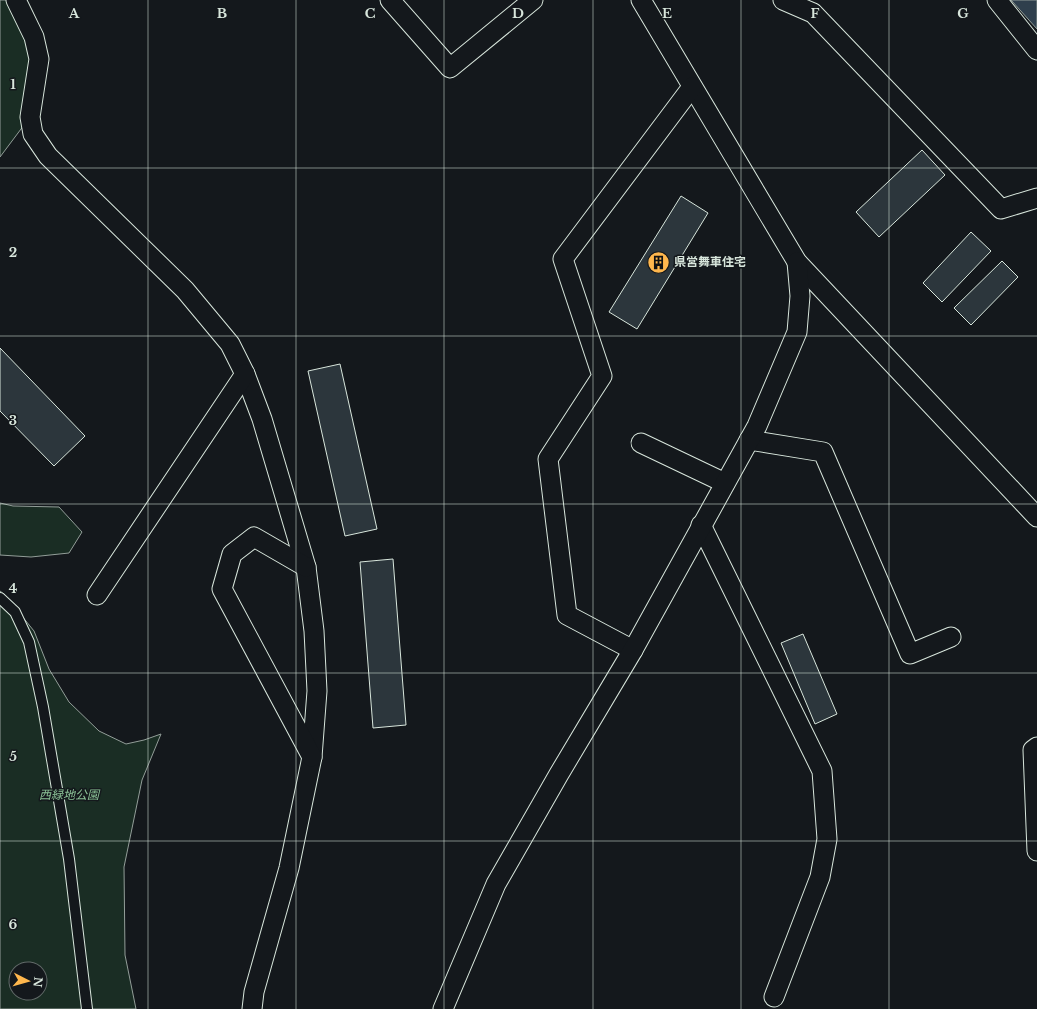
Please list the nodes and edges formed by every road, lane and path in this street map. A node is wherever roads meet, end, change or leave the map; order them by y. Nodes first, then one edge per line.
1 (16, 0) edge
2 (390, 0) edge
3 (533, 0) edge
4 (641, 0) edge
5 (784, 0) edge
6 (998, 0) edge
7 (1037, 50) edge
8 (692, 87) junction
9 (1037, 198) edge
10 (797, 262) junction
11 (245, 374) junction
12 (749, 440) junction
13 (641, 443) dead end
14 (725, 483) junction
15 (1037, 517) edge
16 (701, 525) junction
17 (306, 567) junction
18 (97, 595) dead end
19 (0, 598) edge
20 (951, 637) dead end
21 (633, 650) junction
22 (1037, 747) edge
23 (312, 756) junction
24 (1037, 851) edge
25 (774, 997) dead end
26 (87, 1009) edge
27 (252, 1009) edge
28 (442, 1009) edge

1 - 11 street
2 - 3 street
4 - 8 street
5 - 9 street
6 - 7 street
8 - 10 street
8 - 21 street
10 - 12 street
10 - 15 street
11 - 17 street
11 - 18 street
12 - 14 street
12 - 20 street
13 - 14 street
14 - 16 street
16 - 21 street
16 - 25 street
17 - 23 street
17 - 23 street
19 - 26 lane
21 - 28 street
22 - 24 street
23 - 27 street

